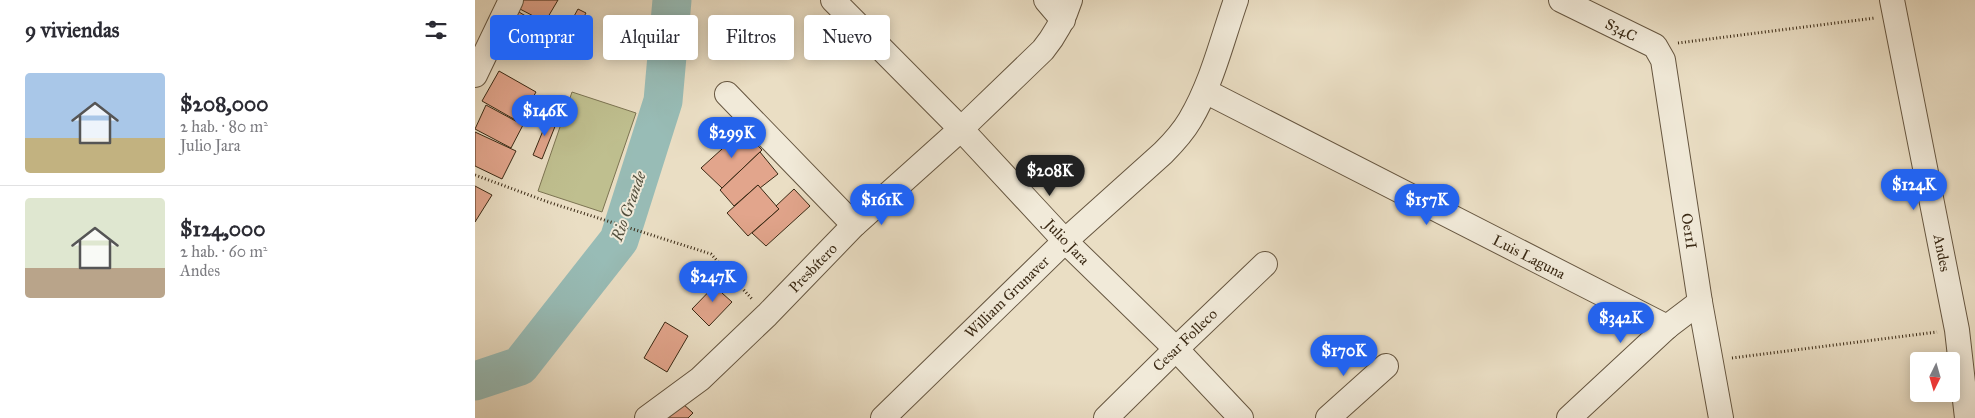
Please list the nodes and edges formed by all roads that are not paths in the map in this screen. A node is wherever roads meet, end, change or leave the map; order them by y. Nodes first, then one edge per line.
1 (833, 0) edge
2 (1046, 0) edge
3 (1236, 0) edge
4 (1561, 0) edge
5 (508, 1) edge
6 (1893, 8) edge
7 (1067, 10) edge
8 (1655, 46) joint
9 (475, 75) edge
10 (1205, 91) junction
11 (727, 94) dead end
12 (961, 129) junction
13 (854, 225) junction
14 (1065, 241) junction
15 (1265, 264) dead end
16 (1700, 302) junction
17 (1667, 328) junction
18 (1176, 349) junction
19 (1387, 366) dead end
20 (647, 418) edge
21 (883, 418) edge
22 (1106, 418) edge
23 (1241, 418) edge
24 (1328, 418) edge
25 (1569, 418) edge
26 (1721, 418) edge
27 (1967, 418) edge

1 - 12 street, Julio Jara
2 - 7 street
3 - 10 street, William Grunaver
4 - 8 street, S34C
5 - 9 street
6 - 27 street, Andes
7 - 12 street, Presbítero
8 - 16 street, Oe11I
10 - 14 street, William Grunaver
10 - 17 street, Luis Laguna
11 - 13 street
12 - 13 street, Presbítero
12 - 14 street, Julio Jara
13 - 20 street, Presbítero
14 - 18 street, Julio Jara
14 - 21 street, William Grunaver
15 - 18 street, Cesar Folleco
16 - 17 street
16 - 26 street, Oe11I
17 - 25 street
18 - 22 street, Cesar Folleco
18 - 23 street, Julio Jara
19 - 24 street

